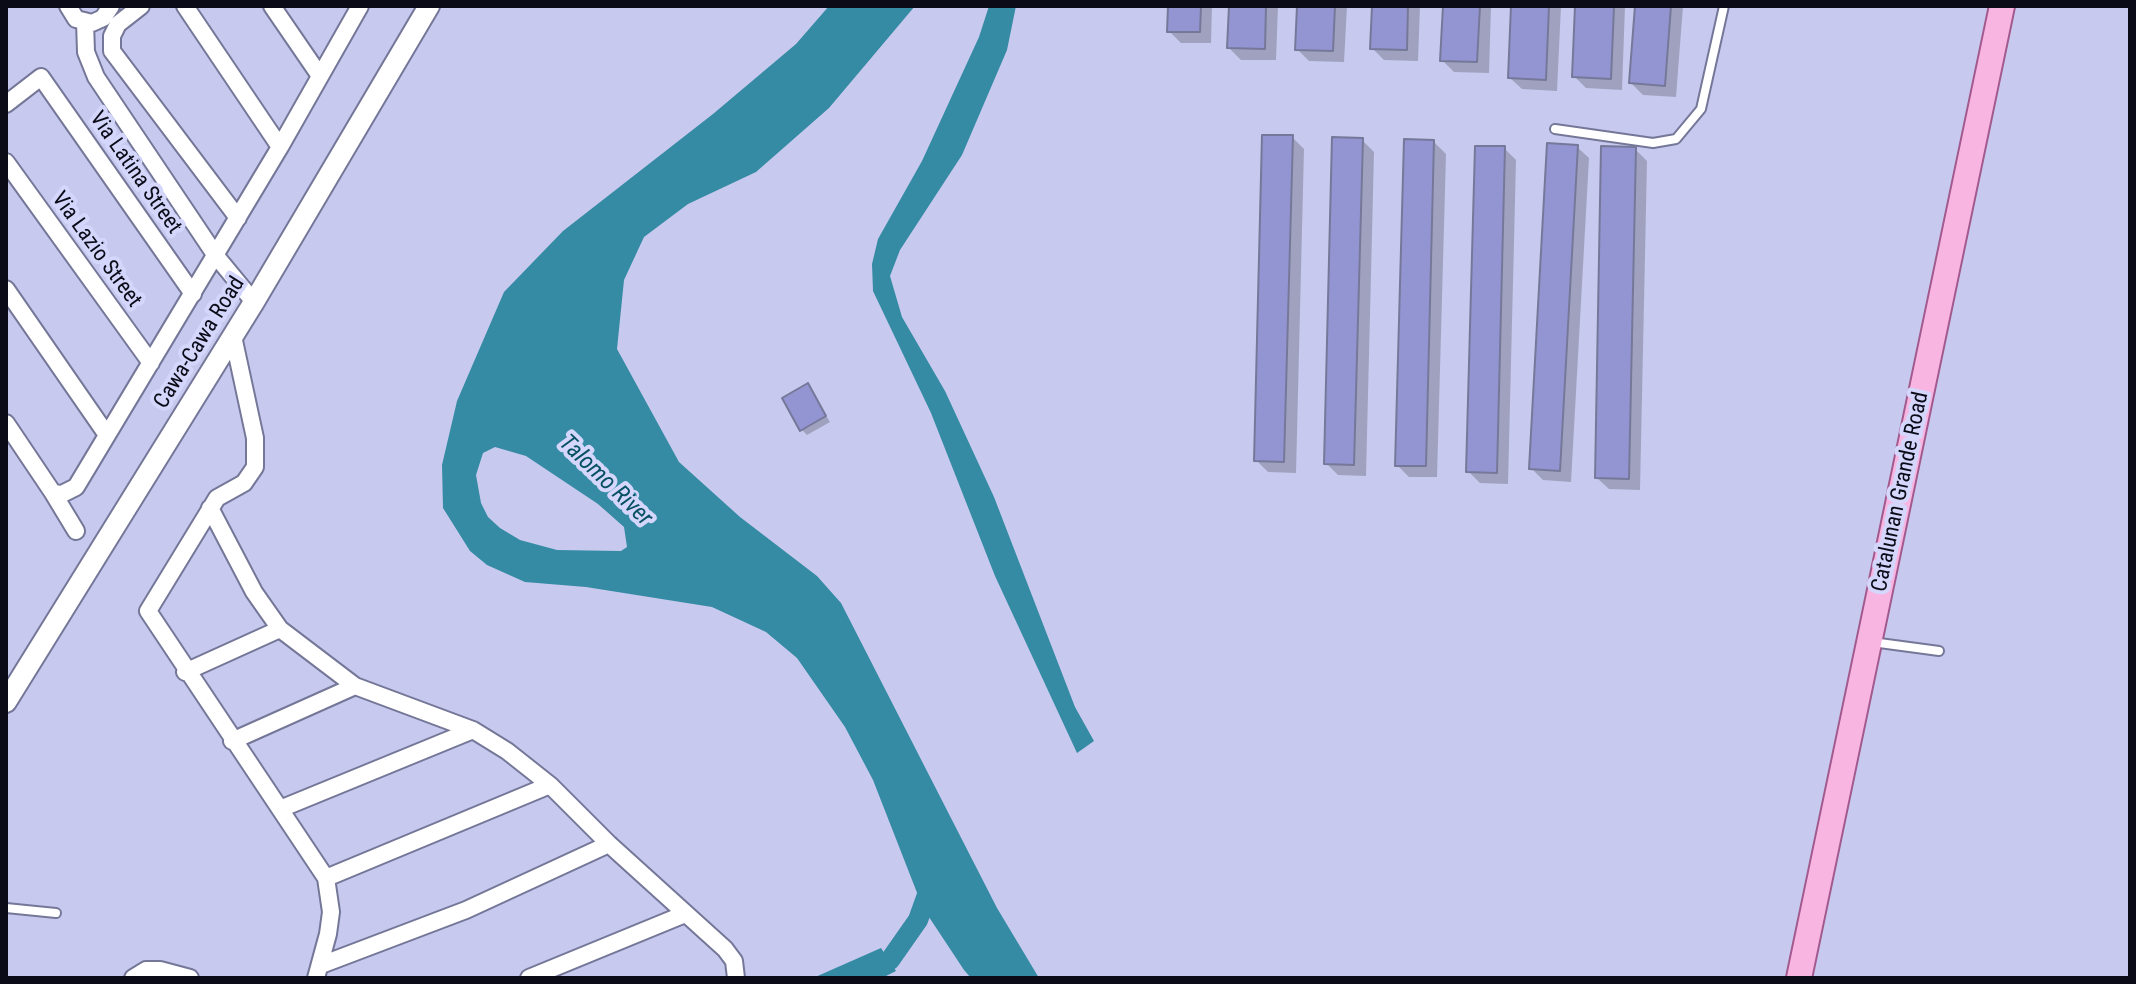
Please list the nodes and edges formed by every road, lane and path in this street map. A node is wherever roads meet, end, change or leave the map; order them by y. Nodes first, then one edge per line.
1 (68, 6) edge
2 (111, 6) edge
3 (141, 6) edge
4 (185, 6) edge
5 (272, 6) edge
6 (429, 6) edge
7 (1724, 6) edge
8 (2002, 6) edge
9 (358, 7) edge
10 (85, 22) junction
11 (320, 76) junction
12 (6, 104) edge
13 (1555, 129) dead end
14 (280, 147) junction
15 (6, 162) edge
16 (238, 218) junction
17 (216, 256) junction
18 (6, 289) edge
19 (193, 294) junction
20 (254, 302) junction
21 (233, 336) junction
22 (151, 363) junction
23 (6, 423) edge
24 (107, 435) junction
25 (58, 493) junction
26 (210, 508) junction
27 (76, 531) dead end
28 (280, 629) junction
29 (1869, 641) junction
30 (1939, 651) dead end
31 (185, 672) junction
32 (355, 686) junction
33 (6, 702) edge
34 (473, 730) junction
35 (232, 741) junction
36 (550, 785) junction
37 (280, 809) junction
38 (609, 844) junction
39 (326, 878) junction
40 (6, 908) edge
41 (56, 913) dead end
42 (685, 914) junction
43 (318, 971) edge
44 (133, 978) edge
45 (190, 978) edge
46 (529, 978) edge
47 (736, 978) edge
48 (1799, 978) edge

1 - 10 street
2 - 10 street
3 - 16 street
4 - 14 street
5 - 11 street
6 - 20 street, Cawa-Cawa Road
7 - 13 lane
8 - 29 main road, Catalunan Grande Road
9 - 11 street
10 - 17 street
11 - 14 street
12 - 19 street, Via Latina Street
14 - 16 street
15 - 22 street, Via Lazio Street
16 - 17 street
17 - 19 street
17 - 20 street
18 - 24 street
19 - 22 street
20 - 21 street, Cawa-Cawa Road
21 - 26 street
21 - 33 street, Cawa-Cawa Road
22 - 24 street
23 - 25 street
24 - 25 street
25 - 27 street
26 - 28 street
26 - 31 street
28 - 31 street
28 - 32 street
29 - 30 lane
29 - 48 main road, Catalunan Grande Road
31 - 35 street
32 - 34 street
32 - 35 street
34 - 36 street
34 - 37 street
35 - 37 street
36 - 38 street
36 - 39 street
37 - 39 street
38 - 42 street
38 - 43 street
39 - 43 street
40 - 41 lane
42 - 46 street
42 - 47 street
44 - 45 street

